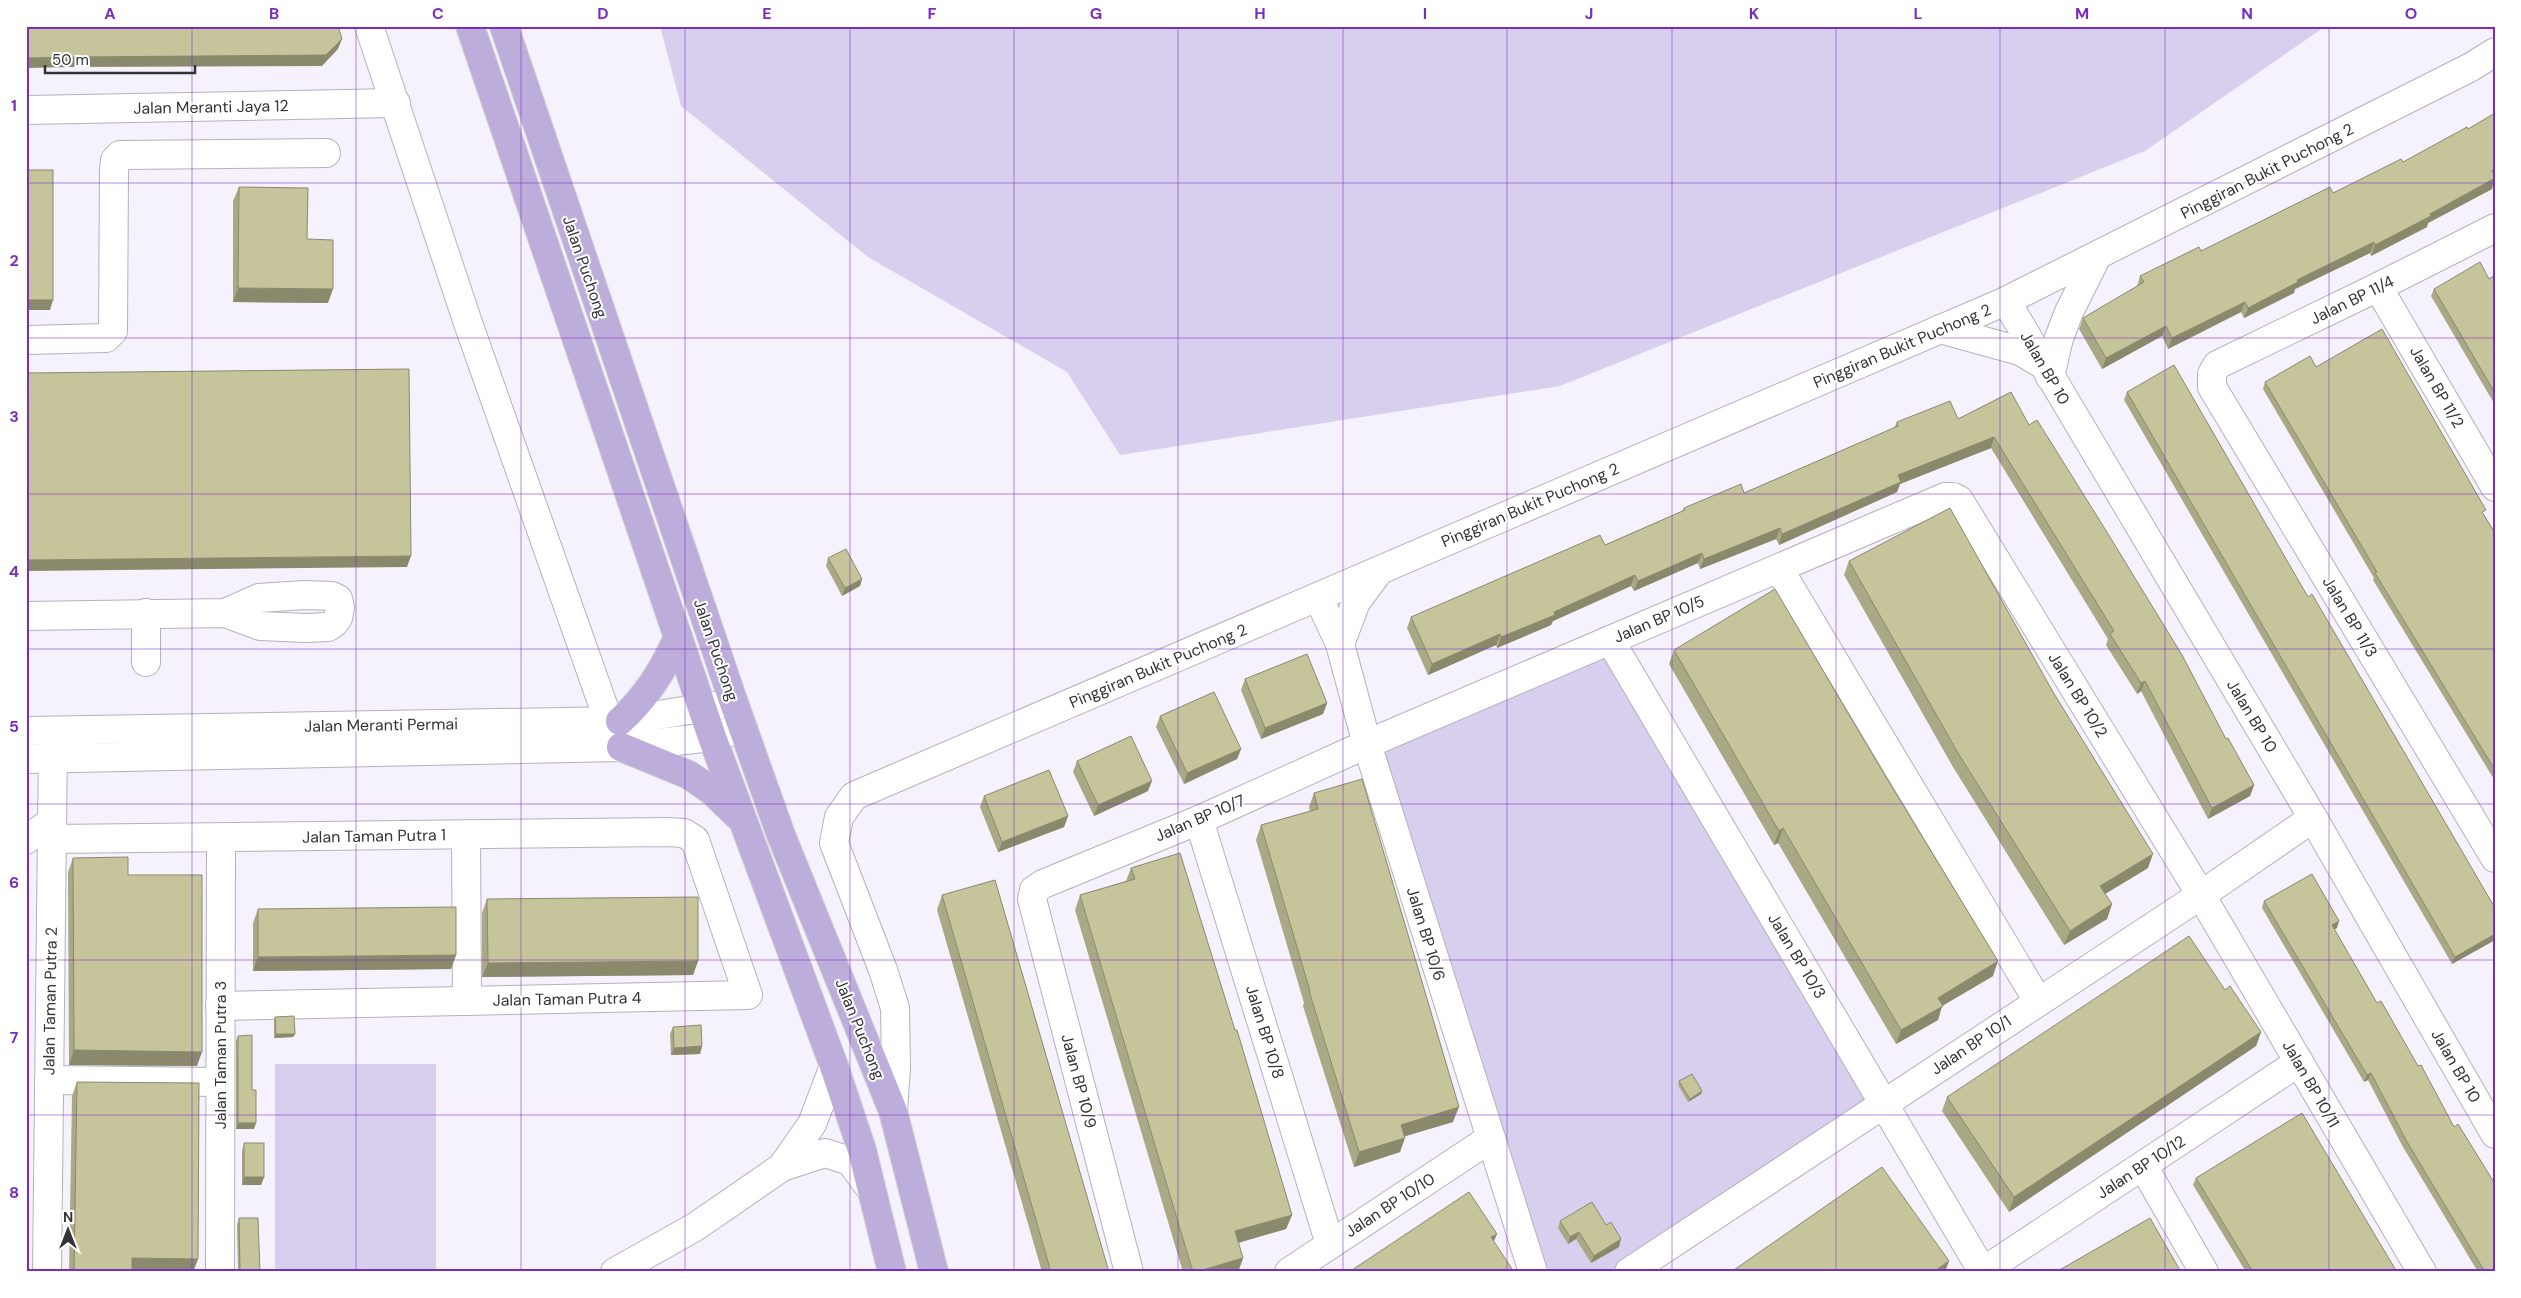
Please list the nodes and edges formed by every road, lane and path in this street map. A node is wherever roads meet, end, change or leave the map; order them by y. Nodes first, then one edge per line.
1 (369, 26) edge
2 (470, 26) edge
3 (504, 26) edge
4 (2495, 52) edge
5 (396, 103) junction
6 (26, 110) edge
7 (326, 153) dead end
8 (2495, 228) edge
9 (2096, 256) junction
10 (2378, 288) junction
11 (2006, 301) junction
12 (1940, 329) junction
13 (26, 340) edge
14 (2046, 370) junction
15 (2212, 374) joint
16 (2495, 487) edge
17 (1953, 497) joint
18 (1380, 569) junction
19 (1779, 569) junction
20 (1318, 597) junction
21 (146, 613) junction
22 (226, 613) dead end
23 (26, 616) edge
24 (678, 637) junction
25 (1610, 640) junction
26 (1340, 644) junction
27 (146, 662) dead end
28 (703, 710) junction
29 (739, 715) junction
30 (616, 730) junction
31 (26, 731) edge
32 (53, 731) junction
33 (712, 736) junction
34 (1366, 744) junction
35 (39, 759) edge
36 (2313, 818) junction
37 (741, 819) junction
38 (1199, 820) junction
39 (43, 833) edge
40 (466, 834) junction
41 (221, 838) junction
42 (695, 840) joint
43 (2495, 858) edge
44 (1034, 890) joint
45 (2201, 895) junction
46 (467, 1001) junction
47 (2038, 1001) junction
48 (220, 1006) junction
49 (2299, 1062) junction
50 (834, 1066) junction
51 (49, 1080) junction
52 (220, 1082) junction
53 (1884, 1103) junction
54 (893, 1111) junction
55 (2495, 1134) edge
56 (1491, 1138) junction
57 (2143, 1166) junction
58 (782, 1167) junction
59 (872, 1191) junction
60 (1330, 1244) junction
61 (47, 1272) edge
62 (220, 1272) edge
63 (615, 1272) edge
64 (892, 1272) edge
65 (934, 1272) edge
66 (1129, 1272) edge
67 (1289, 1272) edge
68 (1533, 1272) edge
69 (1629, 1272) edge
70 (1983, 1272) edge
71 (2204, 1272) edge
72 (2422, 1272) edge

1 - 5 street
2 - 24 main road, Jalan Puchong
3 - 29 main road, Jalan Puchong
4 - 9 street, Pinggiran Bukit Puchong 2
5 - 6 street, Jalan Meranti Jaya 12
5 - 30 street
7 - 13 street
8 - 10 street, Jalan BP 11/4
9 - 11 street, Pinggiran Bukit Puchong 2
9 - 14 street
10 - 15 street, Jalan BP 11/4
10 - 16 street, Jalan BP 11/2
11 - 12 street, Pinggiran Bukit Puchong 2
11 - 14 street, Jalan BP 10
12 - 14 street
12 - 18 street, Pinggiran Bukit Puchong 2
14 - 36 street, Jalan BP 10
15 - 43 street, Jalan BP 11/3
17 - 19 street, Jalan BP 10/5
17 - 45 street, Jalan BP 10/2
18 - 20 street, Pinggiran Bukit Puchong 2
18 - 26 street
19 - 25 street, Jalan BP 10/5
19 - 47 street
20 - 26 street, Jalan BP 10/6
20 - 54 street, Pinggiran Bukit Puchong 2
21 - 22 street
21 - 23 street
21 - 27 street
24 - 28 main road, Jalan Puchong
24 - 30 main road
25 - 34 street, Jalan BP 10/5
25 - 53 street, Jalan BP 10/3
26 - 34 street, Jalan BP 10/6
28 - 29 street, Jalan Meranti Permai
28 - 30 street, Jalan Meranti Permai
28 - 33 main road, Jalan Puchong
29 - 33 street
29 - 54 main road, Jalan Puchong
30 - 32 street, Jalan Meranti Permai
30 - 33 street
30 - 35 street
30 - 37 main road
31 - 32 street, Jalan Meranti Permai
32 - 35 street, Jalan Taman Putra 2
33 - 37 main road, Jalan Puchong
34 - 38 street, Jalan BP 10/7
34 - 56 street, Jalan BP 10/6
35 - 39 street, Jalan Taman Putra 2
36 - 45 street, Jalan BP 10/1
36 - 55 street, Jalan BP 10
37 - 50 main road, Jalan Puchong
38 - 44 street, Jalan BP 10/7
38 - 60 street, Jalan BP 10/8
39 - 41 street, Jalan Taman Putra 1
39 - 51 street, Jalan Taman Putra 2
40 - 41 street, Jalan Taman Putra 1
40 - 42 street, Jalan Taman Putra 1
40 - 46 street
41 - 48 street, Jalan Taman Putra 3
42 - 46 street, Jalan Taman Putra 4
44 - 66 street, Jalan BP 10/9
45 - 47 street, Jalan BP 10/1
45 - 49 street, Jalan BP 10/11
46 - 48 street, Jalan Taman Putra 4
47 - 53 street, Jalan BP 10/1
48 - 52 street, Jalan Taman Putra 3
49 - 57 street, Jalan BP 10/12
49 - 72 street, Jalan BP 10/11
50 - 58 street
50 - 59 main road, Jalan Puchong
51 - 52 street
51 - 61 street, Jalan Taman Putra 2
52 - 62 street, Jalan Taman Putra 3
53 - 69 street, Jalan BP 10/1
53 - 70 street, Jalan BP 10/3
54 - 65 main road, Jalan Puchong
56 - 60 street, Jalan BP 10/10
56 - 68 street, Jalan BP 10/6
57 - 70 street, Jalan BP 10/12
57 - 71 street
58 - 59 street
58 - 63 street
59 - 64 main road, Jalan Puchong
60 - 67 street, Jalan BP 10/10

